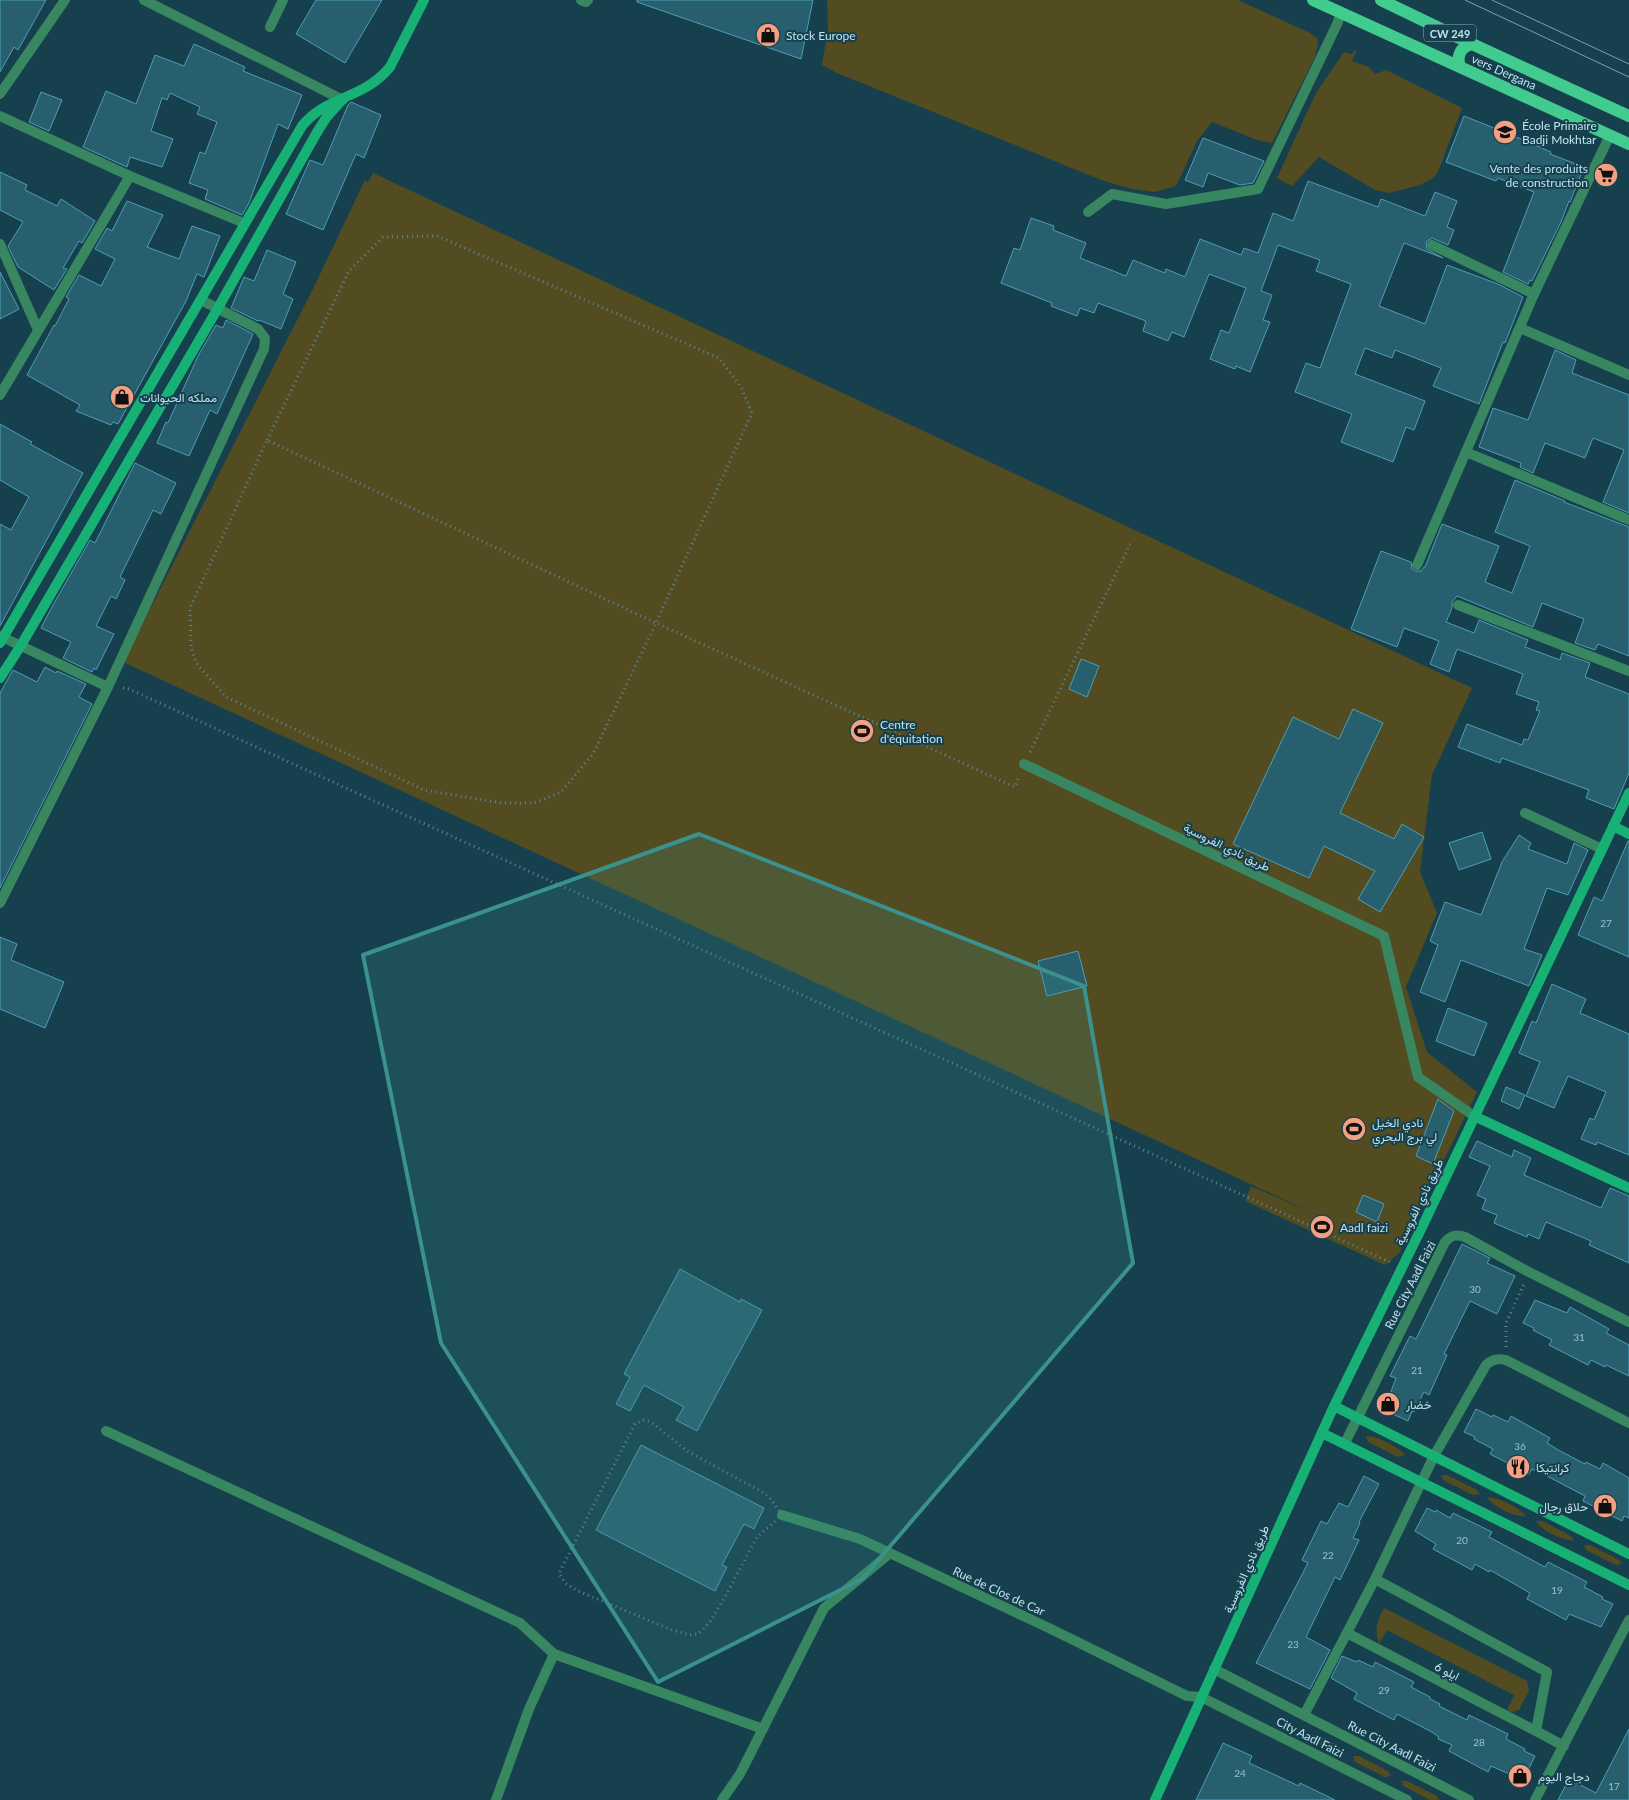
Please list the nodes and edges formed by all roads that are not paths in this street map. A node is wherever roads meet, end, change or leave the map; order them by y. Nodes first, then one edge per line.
1 (65, 0) edge
2 (144, 0) edge
3 (283, 0) edge
4 (424, 0) edge
5 (581, 0) edge
6 (588, 0) edge
7 (1313, 0) edge
8 (1382, 0) edge
9 (1340, 12) junction
10 (270, 27) dead end
11 (1472, 44) junction
12 (1460, 67) junction
13 (0, 94) edge
14 (342, 100) junction
15 (0, 116) edge
16 (1629, 116) edge
17 (1610, 135) junction
18 (1629, 144) edge
19 (130, 176) junction
20 (1088, 212) dead end
21 (244, 223) junction
22 (0, 244) edge
23 (1432, 245) dead end
24 (1534, 294) junction
25 (202, 300) junction
26 (218, 308) junction
27 (1520, 328) junction
28 (38, 330) junction
29 (1629, 375) edge
30 (0, 395) edge
31 (1466, 452) junction
32 (1629, 520) edge
33 (1417, 565) dead end
34 (1458, 605) dead end
35 (1, 639) edge
36 (20, 647) junction
37 (1629, 671) edge
38 (0, 678) edge
39 (108, 687) junction
40 (1024, 764) road end
41 (1629, 793) edge
42 (1525, 813) dead end
43 (1613, 826) junction
44 (1629, 834) edge
45 (1602, 848) junction
46 (0, 903) edge
47 (1474, 1116) junction
48 (1629, 1188) edge
49 (1629, 1322) edge
50 (1334, 1406) junction
51 (1358, 1418) junction
52 (1629, 1423) edge
53 (106, 1431) dead end
54 (1322, 1433) junction
55 (1345, 1443) junction
56 (1434, 1456) junction
57 (1422, 1482) junction
58 (782, 1516) road end
59 (889, 1554) junction
60 (1629, 1554) edge
61 (1375, 1579) junction
62 (1629, 1585) edge
63 (1629, 1620) edge
64 (1347, 1633) junction
65 (554, 1654) junction
66 (1214, 1669) junction
67 (1201, 1697) junction
68 (1304, 1715) junction
69 (764, 1728) junction
70 (1536, 1731) junction
71 (1564, 1746) junction
72 (496, 1800) edge
73 (722, 1800) edge
74 (1155, 1800) edge
75 (1408, 1800) edge
76 (1469, 1800) edge
77 (1535, 1800) edge

1 - 13 street
2 - 14 street
3 - 10 street
4 - 14 main road
5 - 6 street
7 - 9 main road, vers Dergana
8 - 11 main road, CW 249
9 - 12 main road, vers Dergana
9 - 20 street
11 - 12 main road
11 - 16 main road, CW 249
12 - 17 main road, vers Dergana
14 - 21 main road
14 - 26 main road
15 - 19 street
17 - 18 main road, vers Dergana
17 - 24 street
19 - 21 street
19 - 28 street
21 - 25 main road
22 - 28 street
23 - 24 street
24 - 27 street
25 - 26 street
25 - 35 main road
26 - 36 main road
26 - 39 street
27 - 29 street
27 - 31 street
28 - 30 street
31 - 32 street
31 - 33 street
34 - 37 street
35 - 36 street
36 - 38 main road
36 - 39 street
39 - 46 street
40 - 47 street, طريق نادي الفروسية
41 - 43 main road
42 - 45 street
43 - 44 main road
43 - 45 main road
45 - 47 main road
47 - 48 main road
47 - 50 main road, طريق نادي الفروسية
49 - 51 street, Rue City Aadl Faizi
50 - 51 main road
50 - 54 main road, طريق نادي الفروسية
51 - 55 street, Rue City Aadl Faizi
51 - 56 main road
52 - 56 street
53 - 65 street
54 - 55 main road
54 - 66 main road, طريق نادي الفروسية
55 - 57 main road
56 - 57 street
56 - 60 main road
57 - 61 street
57 - 62 main road
58 - 59 street, Rue de Clos de Car
59 - 67 street, Rue de Clos de Car
59 - 69 street
61 - 64 street
61 - 70 street
63 - 71 street
64 - 68 street
64 - 70 street, ايلو 6
65 - 69 street
65 - 72 street
66 - 67 main road, طريق نادي الفروسية
66 - 68 street, Rue City Aadl Faizi
67 - 74 main road, طريق نادي الفروسية
67 - 75 street, City Aadl Faizi
68 - 76 street, Rue City Aadl Faizi
69 - 73 street
70 - 71 street
71 - 77 street

